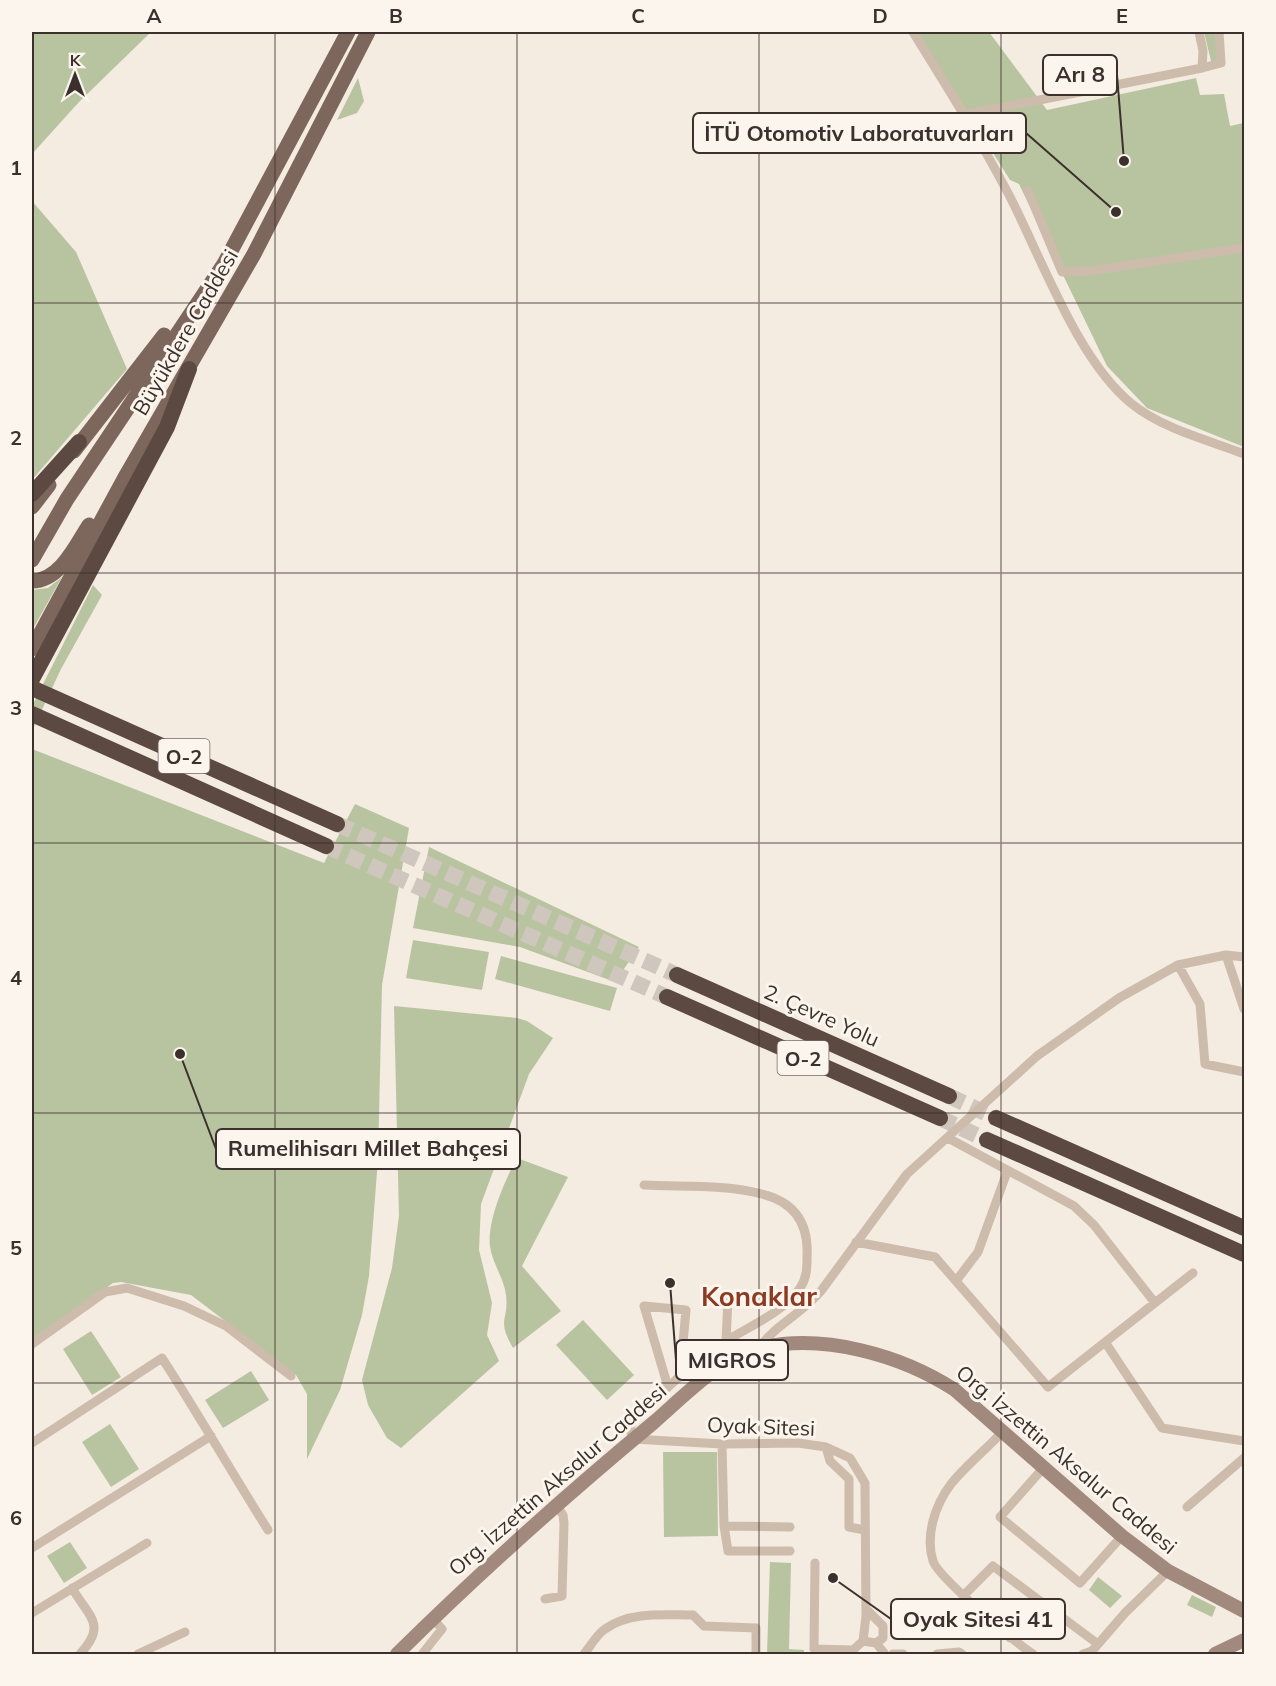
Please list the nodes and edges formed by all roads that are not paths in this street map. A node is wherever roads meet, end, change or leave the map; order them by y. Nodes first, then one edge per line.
1 (348, 32) edge
2 (368, 32) edge
3 (914, 32) edge
4 (1199, 32) edge
5 (1219, 32) edge
6 (1202, 68) junction
7 (963, 115) junction
8 (1028, 191) dead end
9 (1245, 249) edge
10 (200, 299) junction
11 (189, 369) junction
12 (79, 442) junction
13 (1245, 454) edge
14 (124, 479) junction
15 (32, 494) edge
16 (32, 507) edge
17 (32, 560) edge
18 (32, 581) edge
19 (34, 664) edge
20 (32, 688) edge
21 (32, 714) edge
22 (337, 824) tunnel mouth
23 (326, 846) tunnel mouth
24 (1226, 955) junction
25 (1245, 957) edge
26 (1178, 965) junction
27 (677, 975) tunnel mouth
28 (667, 997) tunnel mouth
29 (1245, 1009) edge
30 (1245, 1072) edge
31 (949, 1096) tunnel mouth
32 (940, 1118) tunnel mouth
33 (996, 1118) tunnel mouth
34 (948, 1138) junction
35 (987, 1140) tunnel mouth
36 (1007, 1172) junction
37 (644, 1185) dead end
38 (1245, 1228) edge
39 (856, 1242) junction
40 (1245, 1254) edge
41 (1193, 1272) dead end
42 (956, 1281) junction
43 (728, 1299) dead end
44 (1155, 1303) junction
45 (1105, 1342) junction
46 (32, 1344) edge
47 (759, 1348) junction
48 (291, 1376) dead end
49 (668, 1387) junction
50 (1003, 1431) junction
51 (211, 1436) junction
52 (633, 1439) junction
53 (1245, 1441) edge
54 (32, 1443) edge
55 (722, 1444) junction
56 (826, 1447) junction
57 (1245, 1458) edge
58 (1044, 1467) junction
59 (556, 1504) junction
60 (1186, 1507) dead end
61 (724, 1526) junction
62 (790, 1527) dead end
63 (268, 1530) dead end
64 (865, 1530) junction
65 (1122, 1536) junction
66 (147, 1543) dead end
67 (32, 1548) edge
68 (790, 1551) dead end
69 (815, 1563) dead end
70 (1168, 1571) junction
71 (72, 1588) junction
72 (964, 1595) junction
73 (544, 1599) dead end
74 (1042, 1603) junction
75 (866, 1609) junction
76 (1245, 1611) edge
77 (32, 1613) edge
78 (433, 1619) junction
79 (185, 1632) dead end
80 (1010, 1638) junction
81 (1245, 1640) edge
82 (863, 1641) junction
83 (876, 1643) junction
84 (1098, 1644) junction
85 (852, 1652) edge
86 (423, 1653) edge
87 (80, 1654) edge
88 (138, 1654) edge
89 (398, 1654) edge
90 (584, 1654) edge
91 (756, 1654) edge
92 (885, 1654) edge
93 (893, 1654) edge
94 (903, 1654) edge
95 (937, 1654) edge
96 (962, 1654) edge
97 (1033, 1654) edge
98 (1083, 1654) edge
99 (1215, 1654) edge

1 - 10 main road, Büyükdere Caddesi
2 - 11 main road, Büyükdere Caddesi
3 - 7 street
4 - 6 street
5 - 6 street
6 - 7 street
7 - 13 street
8 - 9 street
10 - 12 main road
10 - 17 main road, Büyükdere Caddesi
11 - 14 main road, Büyükdere Caddesi
11 - 19 highway
12 - 15 highway
12 - 16 main road
14 - 18 main road
14 - 19 main road, Büyükdere Caddesi
20 - 22 highway, O-2
21 - 23 highway, O-2
24 - 25 street
24 - 26 street
24 - 29 street
26 - 30 street
26 - 34 street
27 - 31 highway, 2. Çevre Yolu / O-2
28 - 32 highway, O-2
33 - 38 highway
34 - 36 street
34 - 39 street
35 - 40 highway
36 - 42 street
36 - 44 street
37 - 43 street
39 - 42 street
39 - 47 street
41 - 44 street
42 - 45 street
44 - 45 street
45 - 53 street
46 - 48 street
47 - 50 main road, Org. İzzettin Aksalur Caddesi
47 - 52 main road, Org. İzzettin Aksalur Caddesi
49 - 49 street
49 - 52 street
50 - 58 main road, Org. İzzettin Aksalur Caddesi
50 - 72 street
51 - 54 street
51 - 63 street
51 - 67 street
52 - 55 street, Oyak Sitesi
52 - 59 main road, Org. İzzettin Aksalur Caddesi
55 - 56 street, Oyak Sitesi
55 - 61 street
56 - 64 street, Oyak Sitesi
56 - 64 street
57 - 60 street
58 - 65 main road, Org. İzzettin Aksalur Caddesi
58 - 65 street
59 - 73 street
59 - 78 main road, Org. İzzettin Aksalur Caddesi
61 - 62 street
61 - 68 street
64 - 75 street, Oyak Sitesi
65 - 70 main road, Org. İzzettin Aksalur Caddesi
66 - 71 street
69 - 85 street
70 - 76 main road, Org. İzzettin Aksalur Caddesi
70 - 84 street
71 - 77 street
71 - 87 street
72 - 74 street
72 - 80 street
74 - 80 street
74 - 84 street
75 - 82 street, Oyak Sitesi
75 - 83 street
78 - 86 street
78 - 89 main road, Org. İzzettin Aksalur Caddesi
79 - 88 street
80 - 97 street
81 - 99 main road
82 - 83 street
82 - 85 street
83 - 92 street
84 - 98 street
90 - 91 street
93 - 94 street
95 - 96 street

